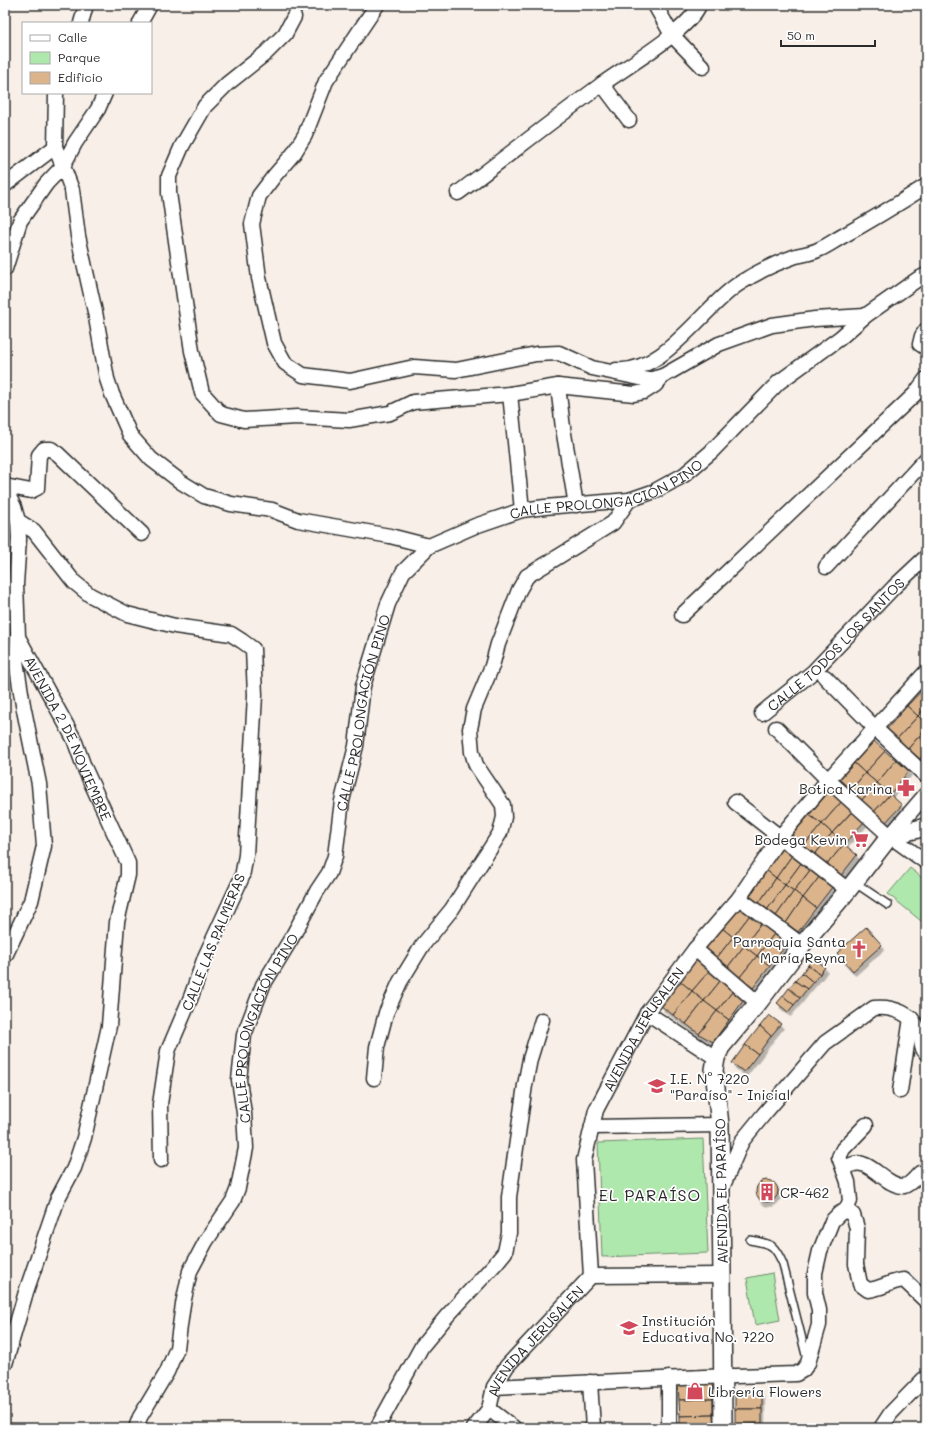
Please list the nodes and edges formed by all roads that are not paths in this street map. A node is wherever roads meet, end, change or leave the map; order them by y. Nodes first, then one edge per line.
1 (86, 5) edge
2 (150, 5) edge
3 (377, 5) edge
4 (655, 5) edge
5 (699, 5) edge
6 (294, 17) dead end
7 (81, 22) edge
8 (141, 22) edge
9 (672, 35) junction
10 (703, 67) dead end
11 (602, 84) junction
12 (56, 94) edge
13 (105, 94) edge
14 (629, 120) dead end
15 (55, 147) junction
16 (63, 166) junction
17 (5, 185) edge
18 (926, 186) edge
19 (458, 193) dead end
20 (5, 269) edge
21 (926, 276) edge
22 (865, 316) junction
23 (926, 330) edge
24 (926, 348) edge
25 (592, 368) junction
26 (663, 376) junction
27 (926, 379) edge
28 (558, 386) junction
29 (510, 394) junction
30 (926, 459) edge
31 (5, 487) edge
32 (629, 500) junction
33 (576, 505) junction
34 (522, 510) junction
35 (18, 521) junction
36 (142, 534) dead end
37 (429, 546) junction
38 (926, 557) edge
39 (826, 567) dead end
40 (682, 615) dead end
41 (18, 637) junction
42 (925, 675) edge
43 (825, 677) dead end
44 (762, 713) dead end
45 (776, 728) dead end
46 (875, 728) junction
47 (926, 776) edge
48 (828, 780) junction
49 (926, 794) edge
50 (735, 802) dead end
51 (926, 827) edge
52 (780, 836) junction
53 (890, 836) junction
54 (926, 862) edge
55 (851, 886) junction
56 (739, 898) junction
57 (888, 905) dead end
58 (802, 945) junction
59 (696, 949) junction
60 (5, 956) edge
61 (758, 1003) junction
62 (647, 1013) junction
63 (911, 1018) junction
64 (542, 1020) dead end
65 (926, 1054) edge
66 (716, 1058) junction
67 (374, 1078) dead end
68 (900, 1091) dead end
69 (720, 1125) junction
70 (866, 1125) dead end
71 (592, 1127) junction
72 (161, 1160) dead end
73 (844, 1170) junction
74 (920, 1172) dead end
75 (721, 1191) junction
76 (846, 1210) junction
77 (750, 1240) dead end
78 (722, 1275) junction
79 (591, 1276) junction
80 (926, 1301) edge
81 (808, 1363) junction
82 (5, 1364) edge
83 (722, 1376) junction
84 (669, 1378) junction
85 (924, 1379) dead end
86 (590, 1382) junction
87 (494, 1387) junction
88 (490, 1409) junction
89 (136, 1428) edge
90 (377, 1428) edge
91 (474, 1428) edge
92 (514, 1428) edge
93 (593, 1428) edge
94 (669, 1428) edge
95 (723, 1428) edge
96 (881, 1428) edge

1 - 7 street
2 - 8 street
3 - 25 street
4 - 9 street
5 - 9 street
6 - 29 street
9 - 10 street
9 - 11 street
11 - 14 street
11 - 19 street
12 - 15 street
13 - 16 street
15 - 16 street
15 - 17 street
16 - 20 street
16 - 37 street
18 - 25 street
21 - 22 street, CALLE PROLONGACIÓN PINO
22 - 26 street
22 - 32 street, CALLE PROLONGACIÓN PINO
23 - 24 street
25 - 26 street
26 - 28 street
27 - 40 street
28 - 29 street
28 - 33 street
29 - 34 street
30 - 39 street
31 - 35 street, AVENIDA 2 DE NOVIEMBRE
31 - 36 street
32 - 33 street, CALLE PROLONGACIÓN PINO
32 - 67 street
33 - 34 street, CALLE PROLONGACIÓN PINO
34 - 37 street, CALLE PROLONGACIÓN PINO
35 - 41 street, AVENIDA 2 DE NOVIEMBRE
35 - 72 street, CALLE LAS PALMERAS
37 - 89 street, CALLE PROLONGACIÓN PINO
38 - 44 street, CALLE TODOS LOS SANTOS
41 - 60 street
41 - 82 street, AVENIDA 2 DE NOVIEMBRE
42 - 46 street, AVENIDA JERUSALEN
43 - 46 street
45 - 48 street
46 - 47 street
46 - 48 street, AVENIDA JERUSALEN
48 - 52 street, AVENIDA JERUSALEN
48 - 53 street
49 - 53 street
50 - 52 street
51 - 53 street
52 - 55 street
52 - 56 street, AVENIDA JERUSALEN
53 - 54 street
53 - 55 street, AVENIDA EL PARAÍSO
55 - 57 lane
55 - 58 street, AVENIDA EL PARAÍSO
56 - 58 street
56 - 59 street, AVENIDA JERUSALEN
58 - 61 street, AVENIDA EL PARAÍSO
59 - 61 street
59 - 62 street, AVENIDA JERUSALEN
61 - 66 street, AVENIDA EL PARAÍSO
62 - 66 street
62 - 71 street, AVENIDA JERUSALEN
63 - 65 street
63 - 68 street
63 - 75 street
64 - 90 street
66 - 69 street, AVENIDA EL PARAÍSO
69 - 71 street
69 - 75 street, AVENIDA EL PARAÍSO
70 - 73 street
71 - 79 street, AVENIDA JERUSALEN
73 - 74 street
73 - 76 street
75 - 78 street, AVENIDA EL PARAÍSO
76 - 80 street
76 - 81 street
77 - 81 lane
78 - 79 street
78 - 83 street, AVENIDA EL PARAÍSO
79 - 87 street, AVENIDA JERUSALEN
81 - 83 street
83 - 84 street
83 - 95 street, AVENIDA EL PARAÍSO
84 - 86 street
84 - 94 street
85 - 96 street
86 - 87 street
86 - 93 street
87 - 88 street, AVENIDA JERUSALEN
88 - 91 street, AVENIDA JERUSALEN
88 - 92 street

